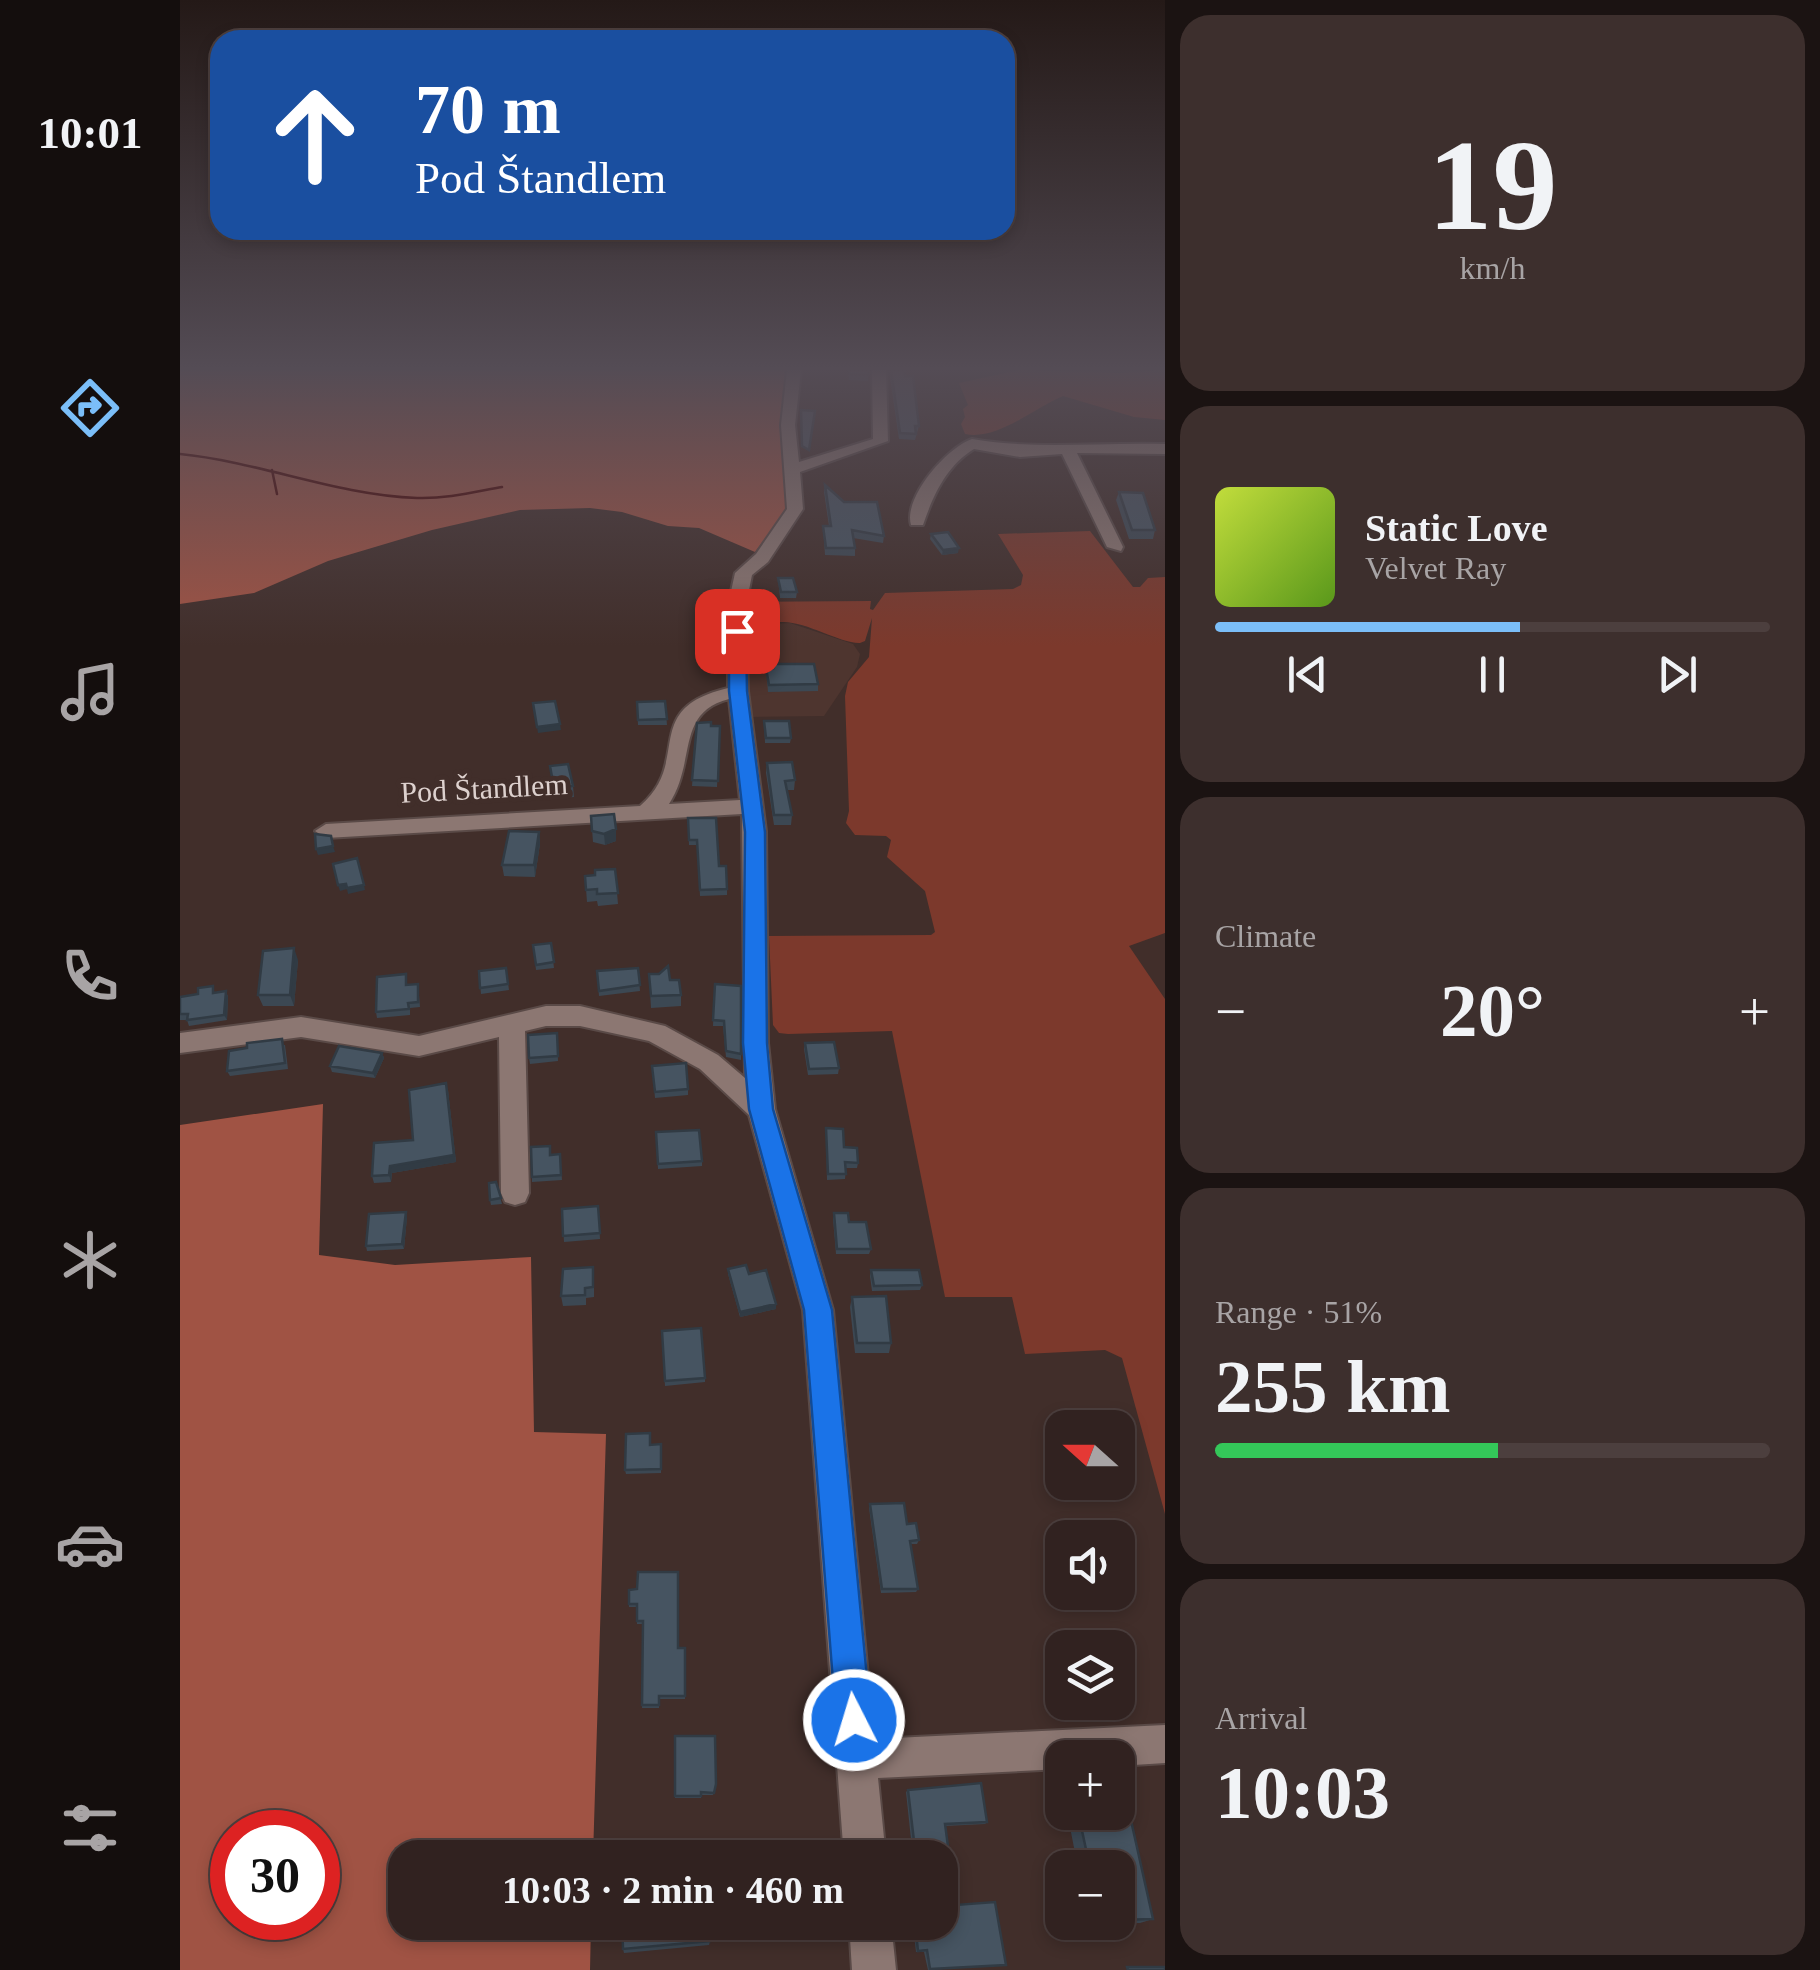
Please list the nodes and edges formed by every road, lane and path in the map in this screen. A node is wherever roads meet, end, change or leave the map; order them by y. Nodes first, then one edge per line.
1 (791, 462) edge
2 (818, 462) edge
3 (952, 462) edge
4 (1074, 462) edge
5 (792, 469) junction
6 (917, 522) dead end
7 (1114, 547) dead end
8 (738, 691) junction
9 (752, 806) junction
10 (647, 811) junction
11 (326, 831) edge
12 (512, 1024) junction
13 (180, 1043) edge
14 (761, 1109) junction
15 (516, 1193) dead end
16 (1165, 1744) edge
17 (857, 1759) junction
18 (864, 1840) edge
19 (872, 1940) edge
20 (874, 1970) edge

1 - 5 street
2 - 5 street
3 - 6 street
4 - 7 street
5 - 8 street
8 - 9 street
8 - 10 street
9 - 10 street, Pod Štandlem
9 - 14 street
10 - 11 street, Pod Štandlem
12 - 13 street
12 - 14 street
12 - 15 street
14 - 17 street
16 - 17 street
17 - 18 street
19 - 20 street

